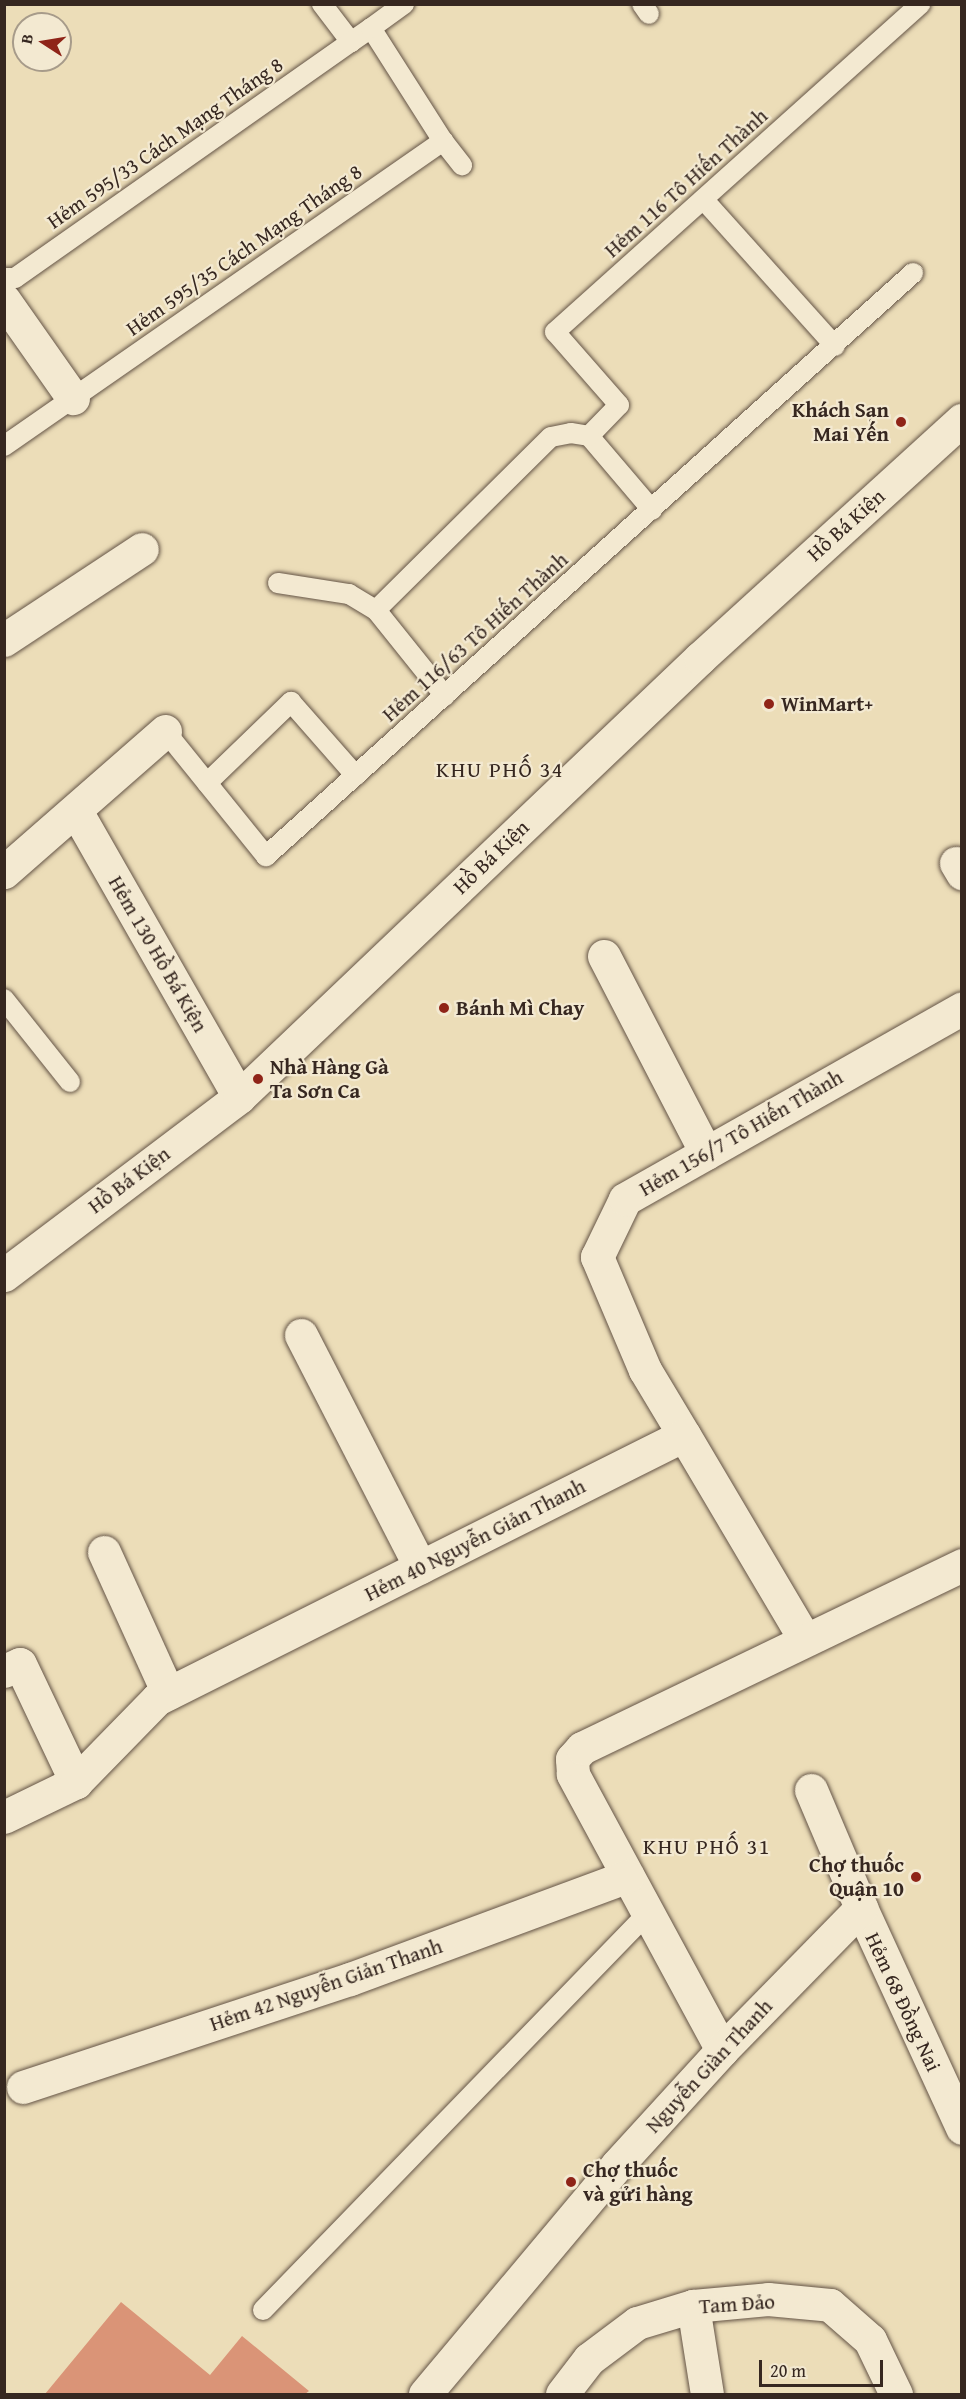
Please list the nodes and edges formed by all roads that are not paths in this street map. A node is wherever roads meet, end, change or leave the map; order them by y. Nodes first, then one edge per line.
1 (322, 4) edge
2 (404, 4) edge
3 (920, 4) edge
4 (371, 28) junction
5 (351, 42) junction
6 (443, 141) junction
7 (462, 165) dead end
8 (704, 200) junction
9 (913, 273) dead end
10 (4, 278) edge
11 (4, 300) edge
12 (835, 346) junction
13 (73, 398) junction
14 (962, 420) edge
15 (589, 436) junction
16 (4, 446) edge
17 (652, 510) junction
18 (142, 549) dead end
19 (278, 583) dead end
20 (376, 610) junction
21 (4, 640) edge
22 (445, 696) junction
23 (165, 731) joint
24 (356, 776) junction
25 (207, 783) junction
26 (76, 811) junction
27 (4, 872) edge
28 (604, 956) dead end
29 (4, 999) edge
30 (962, 1008) edge
31 (70, 1082) dead end
32 (239, 1097) junction
33 (706, 1153) junction
34 (4, 1275) edge
35 (301, 1335) dead end
36 (684, 1435) junction
37 (104, 1552) dead end
38 (962, 1565) edge
39 (420, 1567) junction
40 (805, 1640) junction
41 (4, 1671) edge
42 (168, 1693) junction
43 (76, 1782) junction
44 (811, 1790) dead end
45 (4, 1817) edge
46 (628, 1876) junction
47 (861, 1908) junction
48 (648, 1913) junction
49 (722, 2050) junction
50 (23, 2087) dead end
51 (962, 2128) edge
52 (693, 2306) junction
53 (263, 2310) dead end
54 (425, 2394) edge
55 (562, 2394) edge
56 (707, 2394) edge
57 (896, 2394) edge

1 - 5 lane
2 - 4 lane, Hẻm 595/33 Cách Mạng Tháng 8
3 - 8 lane, Hẻm 116 Tô Hiến Thành
4 - 5 lane, Hẻm 595/33 Cách Mạng Tháng 8
4 - 6 lane
5 - 10 lane, Hẻm 595/33 Cách Mạng Tháng 8
6 - 7 lane
6 - 13 lane, Hẻm 595/35 Cách Mạng Tháng 8
8 - 12 lane
8 - 15 lane, Hẻm 116 Tô Hiến Thành
9 - 12 lane, Hẻm 116/63 Tô Hiến Thành
11 - 13 street
12 - 17 lane, Hẻm 116/63 Tô Hiến Thành
13 - 16 lane, Hẻm 595/35 Cách Mạng Tháng 8
14 - 32 street, Hồ Bá Kiện
15 - 17 lane
15 - 20 lane
17 - 22 lane, Hẻm 116/63 Tô Hiến Thành
18 - 21 street
19 - 20 lane
20 - 22 lane
22 - 24 lane, Hẻm 116/63 Tô Hiến Thành
23 - 25 lane, Hẻm 116/63 Tô Hiến Thành
23 - 26 street
24 - 25 lane, Hẻm 116/63 Tô Hiến Thành
24 - 25 lane
26 - 27 street
26 - 32 street, Hẻm 130 Hồ Bá Kiện
28 - 33 street
29 - 31 lane
30 - 33 street, Hẻm 156/7 Tô Hiến Thành
32 - 34 street, Hồ Bá Kiện
33 - 36 street, Hẻm 156/7 Tô Hiến Thành
35 - 39 street
36 - 39 street, Hẻm 40 Nguyễn Giản Thanh
36 - 40 street
37 - 42 street
38 - 40 street
39 - 42 street, Hẻm 40 Nguyễn Giản Thanh
40 - 46 street
41 - 43 street
42 - 43 street, Hẻm 40 Nguyễn Giản Thanh
43 - 45 street, Hẻm 40 Nguyễn Giản Thanh
44 - 47 street, Hẻm 68 Đồng Nai
46 - 48 street
46 - 50 street, Hẻm 42 Nguyễn Giản Thanh
47 - 49 street, Nguyễn Giàn Thanh
47 - 51 street, Hẻm 68 Đồng Nai
48 - 49 street
48 - 53 lane
49 - 54 street, Nguyễn Giàn Thanh
52 - 55 street, Tam Đảo
52 - 56 street
52 - 57 street, Tam Đảo

